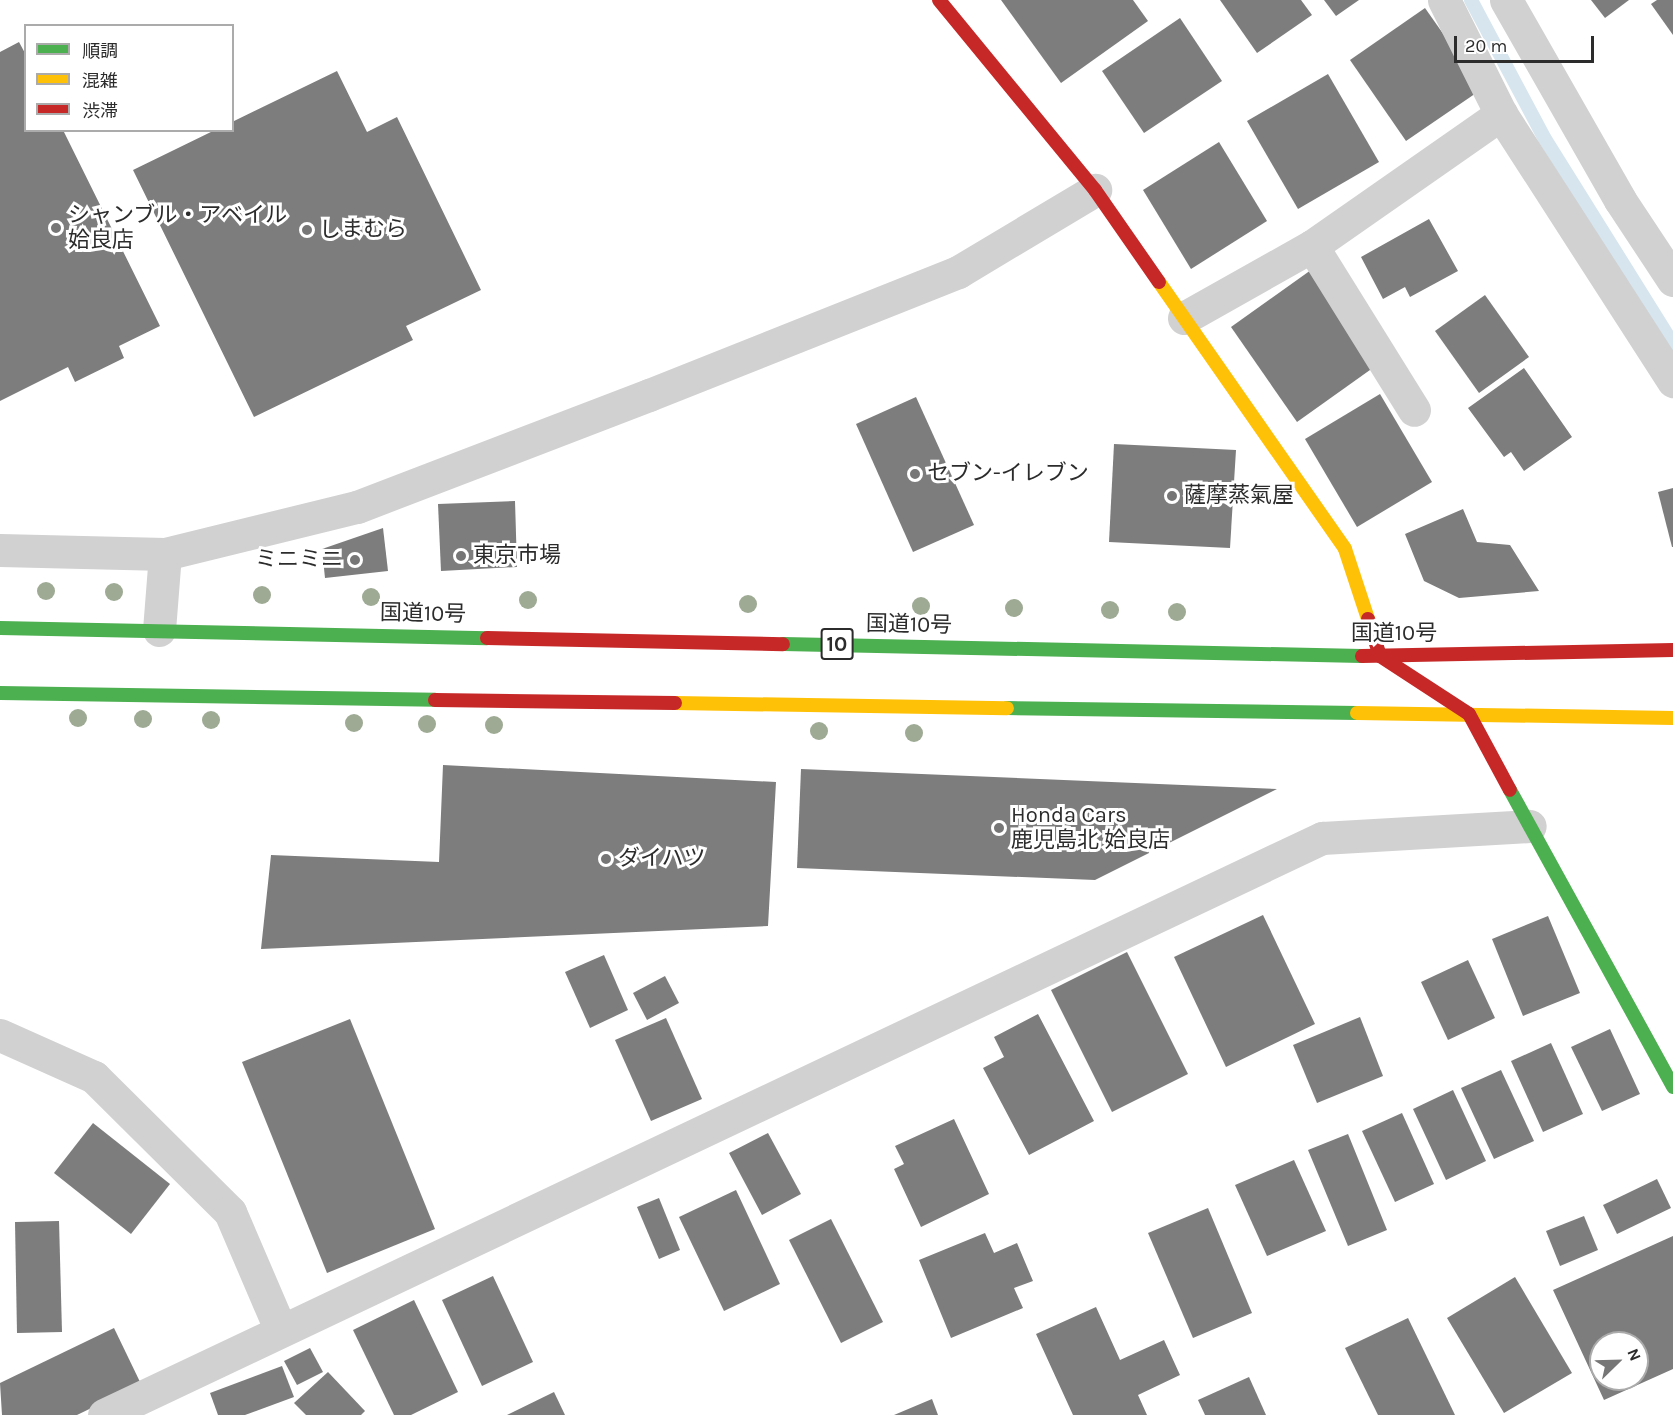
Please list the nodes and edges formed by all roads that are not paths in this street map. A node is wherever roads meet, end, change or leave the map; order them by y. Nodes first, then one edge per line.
1 (1444, 0) edge
2 (1506, 0) edge
3 (948, 3) edge
4 (1501, 114) junction
5 (1095, 190) junction
6 (1311, 246) junction
7 (1673, 280) edge
8 (1184, 318) junction
9 (1673, 381) edge
10 (1414, 410) dead end
11 (0, 550) edge
12 (165, 554) junction
13 (0, 628) edge
14 (159, 630) junction
15 (1673, 650) edge
16 (1380, 656) junction
17 (0, 693) edge
18 (1469, 714) junction
19 (1673, 718) edge
20 (1530, 826) junction
21 (0, 1035) edge
22 (1673, 1087) edge
23 (281, 1331) junction
24 (104, 1415) edge

1 - 4 street
2 - 7 street
3 - 5 main road
4 - 6 street
4 - 9 street
5 - 8 main road
5 - 12 street
6 - 8 street
6 - 10 street
8 - 16 main road
11 - 12 street
12 - 14 street
13 - 14 main road, 国道10号 / 10
14 - 16 main road, 国道10号 / 10
15 - 16 main road, 国道10号 / 10
16 - 18 main road
17 - 18 main road
18 - 19 main road
18 - 20 main road
20 - 22 main road
20 - 23 street
21 - 23 street
23 - 24 street

